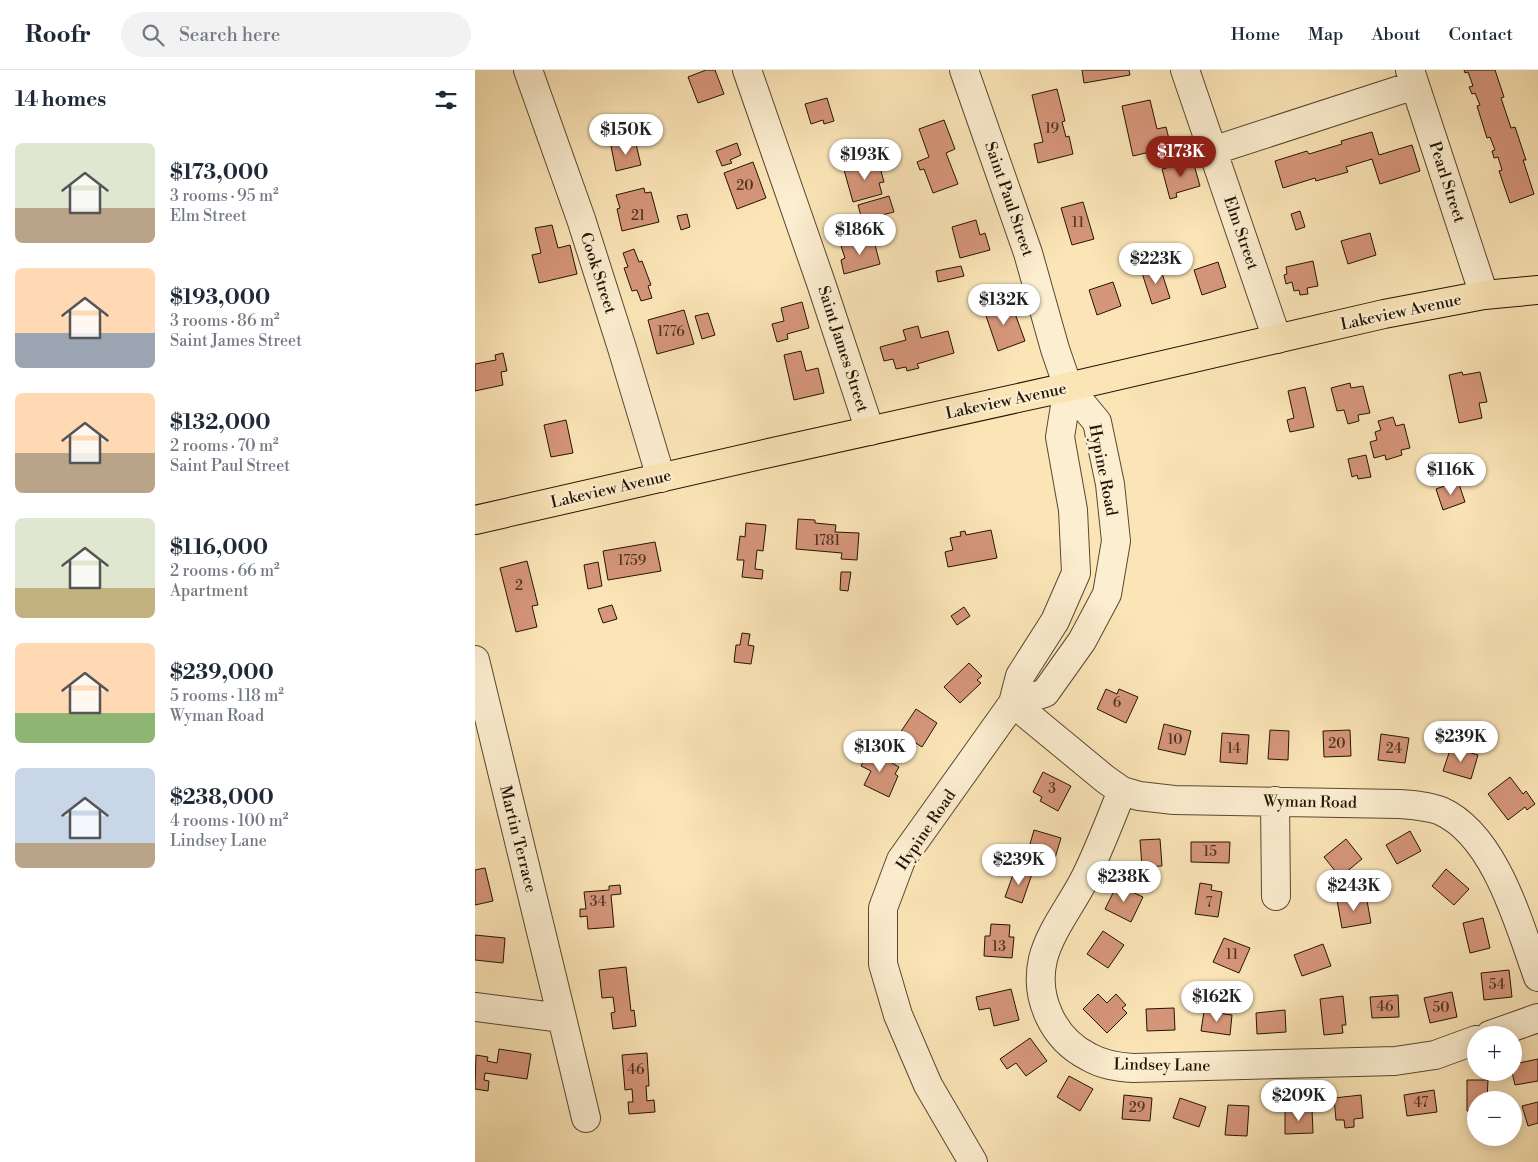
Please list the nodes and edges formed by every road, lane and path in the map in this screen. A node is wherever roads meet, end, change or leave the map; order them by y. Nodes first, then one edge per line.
1 (528, 70) edge
2 (747, 70) edge
3 (964, 70) edge
4 (1185, 70) edge
5 (1413, 78) edge
6 (1212, 151) junction
7 (1538, 290) edge
8 (1484, 295) junction
9 (1277, 339) junction
10 (1068, 387) junction
11 (870, 431) junction
12 (661, 478) junction
13 (476, 515) edge
14 (475, 660) edge
15 (1013, 703) junction
16 (1121, 791) junction
17 (1275, 801) junction
18 (1275, 896) dead end
19 (1538, 977) edge
20 (475, 1006) edge
21 (561, 1018) junction
22 (1538, 1018) edge
23 (1515, 1026) edge
24 (1467, 1043) edge
25 (586, 1118) dead end
26 (973, 1162) edge

1 - 12 street, Cook Street
2 - 11 street, Saint James Street
3 - 10 street, Saint Paul Street
4 - 6 street, Elm Street
5 - 6 street
5 - 8 street, Pearl Street
6 - 9 street, Elm Street
7 - 8 main road, Lakeview Avenue
8 - 9 main road, Lakeview Avenue
9 - 10 main road, Lakeview Avenue
10 - 11 main road, Lakeview Avenue
10 - 15 street, Hypine Road
10 - 15 street, Hypine Road
11 - 12 main road, Lakeview Avenue
12 - 13 main road, Lakeview Avenue
14 - 21 street, Martin Terrace
15 - 16 street, Wyman Road
15 - 26 street, Hypine Road
16 - 17 street, Wyman Road
16 - 24 street, Lindsey Lane
17 - 18 street
17 - 19 street, Wyman Road
20 - 21 street
21 - 25 street, Martin Terrace
22 - 23 street

